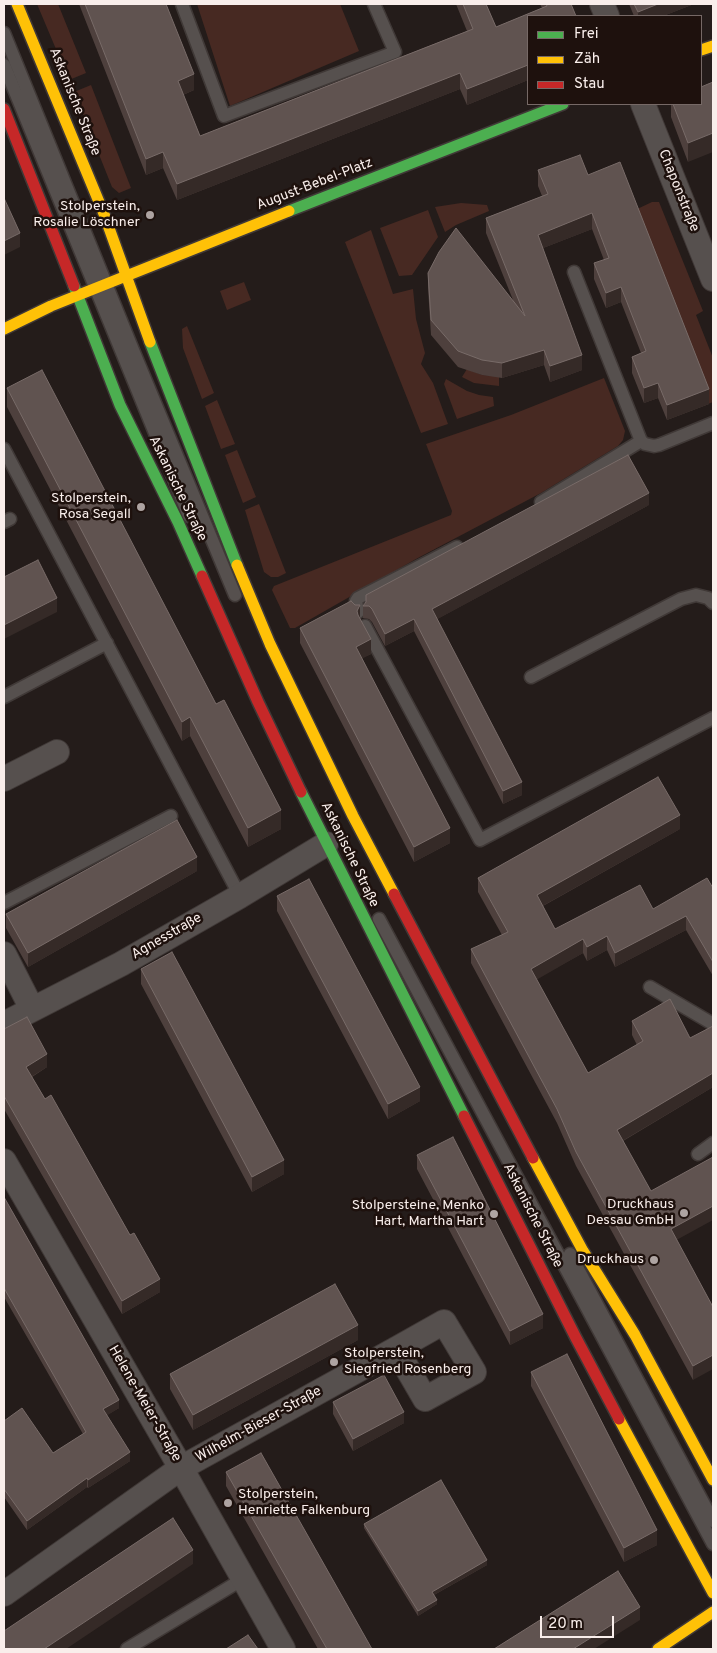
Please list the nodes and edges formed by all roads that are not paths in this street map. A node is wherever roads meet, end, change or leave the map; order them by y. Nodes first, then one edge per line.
1 (17, 4) edge
2 (182, 4) edge
3 (374, 4) edge
4 (4, 33) edge
5 (4, 66) edge
6 (560, 105) edge
7 (643, 105) edge
8 (4, 109) edge
9 (574, 272) dead end
10 (126, 276) junction
11 (713, 279) edge
12 (101, 286) junction
13 (78, 295) junction
14 (4, 329) edge
15 (713, 423) edge
16 (641, 441) junction
17 (4, 449) edge
18 (531, 508) edge
19 (470, 540) edge
20 (713, 603) edge
21 (358, 612) edge
22 (365, 626) edge
23 (107, 643) junction
24 (531, 677) dead end
25 (278, 690) dead end
26 (4, 697) edge
27 (713, 718) edge
28 (289, 737) dead end
29 (58, 752) dead end
30 (321, 778) dead end
31 (4, 780) edge
32 (172, 816) dead end
33 (339, 842) junction
34 (240, 896) junction
35 (4, 903) edge
36 (386, 909) dead end
37 (4, 954) edge
38 (650, 986) dead end
39 (32, 1009) junction
40 (4, 1024) edge
41 (713, 1024) edge
42 (713, 1143) edge
43 (698, 1154) dead end
44 (4, 1161) edge
45 (396, 1348) dead end
46 (181, 1468) junction
47 (713, 1480) edge
48 (713, 1521) edge
49 (713, 1544) edge
50 (243, 1579) junction
51 (713, 1593) edge
52 (4, 1594) edge
53 (713, 1612) edge
54 (127, 1649) edge
55 (283, 1649) edge
56 (658, 1649) edge

1 - 10 main road, Askanische Straße
2 - 3 lane
4 - 12 lane
5 - 12 lane
6 - 10 main road, August-Bebel-Platz
7 - 11 street, Chaponstraße
8 - 13 main road, Askanische Straße
9 - 16 lane
10 - 12 main road, August-Bebel-Platz
10 - 47 main road, Askanische Straße
12 - 13 main road, August-Bebel-Platz
12 - 25 lane
12 - 28 lane
13 - 14 main road, August-Bebel-Platz
13 - 33 main road, Askanische Straße
15 - 16 lane
16 - 18 lane
17 - 23 lane
19 - 21 lane
20 - 24 lane
22 - 27 lane
23 - 26 lane
23 - 34 lane
29 - 31 street
30 - 33 lane
32 - 35 lane
33 - 34 street, Agnesstraße
33 - 49 lane
33 - 51 main road, Askanische Straße
34 - 39 street, Agnesstraße
36 - 48 lane
37 - 39 street
38 - 41 lane
39 - 40 street, Agnesstraße
42 - 43 lane
44 - 46 street, Helene-Meier-Straße
45 - 46 street, Wilhelm-Bieser-Straße
46 - 50 street, Helene-Meier-Straße
46 - 52 street, Wilhelm-Bieser-Straße
50 - 54 lane
50 - 55 street, Helene-Meier-Straße
53 - 56 main road

